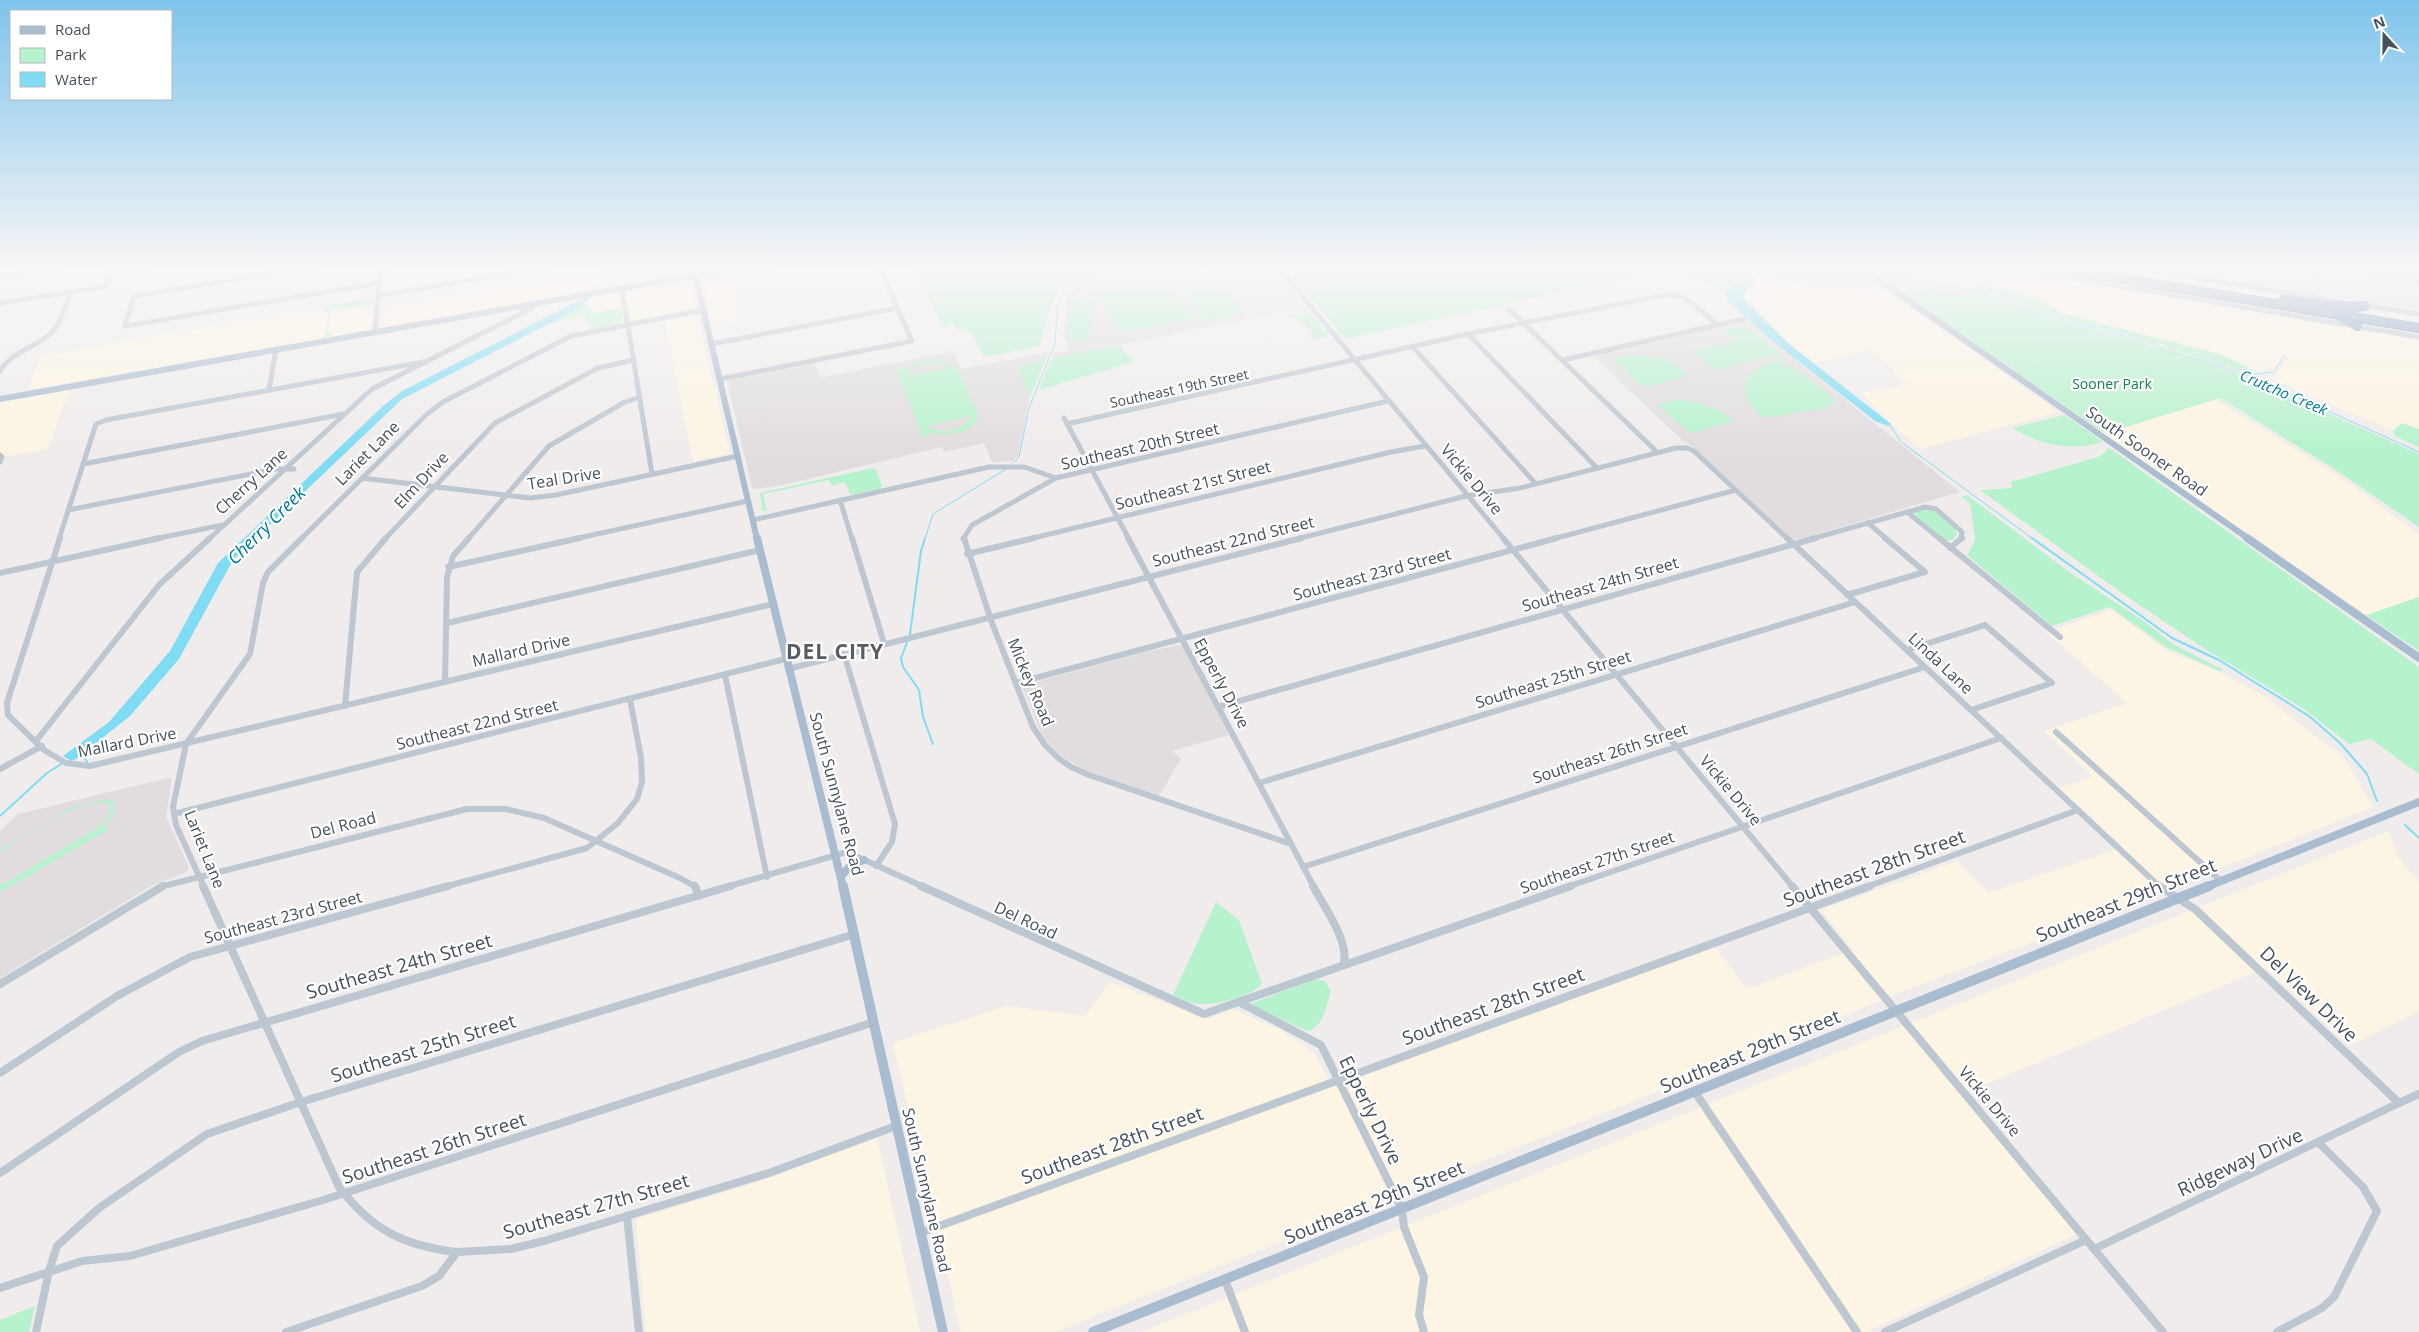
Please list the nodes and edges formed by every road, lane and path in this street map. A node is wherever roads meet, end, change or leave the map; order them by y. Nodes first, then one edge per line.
1 (54, 328) edge
2 (375, 328) edge
3 (397, 328) edge
4 (491, 328) edge
5 (608, 328) edge
6 (629, 328) edge
7 (708, 328) edge
8 (794, 328) edge
9 (907, 328) edge
10 (1327, 328) edge
11 (1498, 328) edge
12 (1529, 328) edge
13 (1704, 328) edge
14 (1947, 328) edge
15 (2370, 328) edge
16 (375, 332) junction
17 (1468, 334) junction
18 (2419, 337) edge
19 (712, 344) junction
20 (1412, 346) junction
21 (276, 349) junction
22 (634, 360) junction
23 (1563, 360) junction
24 (1354, 361) junction
25 (423, 362) junction
26 (0, 371) edge
27 (720, 378) junction
28 (269, 390) junction
29 (640, 397) junction
30 (0, 399) edge
31 (1388, 401) junction
32 (344, 414) junction
33 (1066, 421) joint
34 (1425, 446) junction
35 (1687, 448) joint
36 (1658, 452) junction
37 (0, 455) edge
38 (738, 456) junction
39 (0, 462) edge
40 (83, 464) junction
41 (286, 468) junction
42 (1597, 468) junction
43 (294, 469) dead end
44 (1091, 469) junction
45 (652, 474) junction
46 (362, 478) junction
47 (1056, 478) junction
48 (1536, 484) junction
49 (433, 487) junction
50 (1736, 490) junction
51 (507, 496) junction
52 (1466, 496) junction
53 (840, 500) junction
54 (748, 501) junction
55 (68, 510) junction
56 (1907, 512) junction
57 (1117, 518) junction
58 (753, 520) junction
59 (1868, 523) junction
60 (224, 525) junction
61 (1793, 544) junction
62 (1950, 548) junction
63 (760, 550) junction
64 (1512, 550) junction
65 (967, 554) junction
66 (52, 560) junction
67 (448, 567) junction
68 (0, 573) edge
69 (1149, 577) junction
70 (1848, 595) junction
71 (1855, 602) junction
72 (773, 604) junction
73 (1561, 610) junction
74 (991, 616) junction
75 (446, 623) junction
76 (2060, 637) dead end
77 (1182, 639) junction
78 (884, 644) junction
79 (1907, 650) junction
80 (844, 654) junction
81 (2419, 658) edge
82 (786, 660) junction
83 (1925, 667) junction
84 (788, 669) junction
85 (725, 675) junction
86 (1616, 676) junction
87 (445, 682) junction
88 (1016, 683) junction
89 (630, 699) junction
90 (345, 706) junction
91 (1218, 707) junction
92 (1971, 710) junction
93 (2056, 732) dead end
94 (2000, 738) junction
95 (39, 744) junction
96 (186, 744) junction
97 (1677, 748) junction
98 (1, 770) edge
99 (1259, 783) junction
100 (2419, 802) edge
101 (2078, 810) junction
102 (174, 814) junction
103 (1744, 828) junction
104 (597, 842) junction
105 (1291, 844) junction
106 (836, 855) junction
107 (864, 860) junction
108 (876, 866) junction
109 (1303, 867) junction
110 (201, 876) junction
111 (841, 876) junction
112 (767, 877) junction
113 (2221, 881) junction
114 (699, 896) junction
115 (2177, 898) junction
116 (1811, 908) junction
117 (855, 934) junction
118 (230, 945) junction
119 (1344, 964) junction
120 (0, 984) edge
121 (1240, 1002) junction
122 (1896, 1011) junction
123 (1204, 1014) joint
124 (264, 1021) junction
125 (874, 1022) junction
126 (0, 1073) edge
127 (1339, 1080) junction
128 (1695, 1092) junction
129 (2419, 1094) edge
130 (301, 1102) junction
131 (2399, 1102) junction
132 (896, 1126) junction
133 (2319, 1143) junction
134 (0, 1173) edge
135 (343, 1193) junction
136 (1402, 1209) junction
137 (627, 1216) junction
138 (920, 1233) junction
139 (2086, 1240) junction
140 (2094, 1249) junction
141 (457, 1252) junction
142 (49, 1271) junction
143 (1225, 1280) junction
144 (0, 1288) edge
145 (36, 1332) edge
146 (286, 1332) edge
147 (639, 1332) edge
148 (943, 1332) edge
149 (1094, 1332) edge
150 (1245, 1332) edge
151 (1424, 1332) edge
152 (1857, 1332) edge
153 (1885, 1332) edge
154 (2162, 1332) edge
155 (2277, 1332) edge

1 - 26 street
2 - 16 street
3 - 16 main road
4 - 25 street, Cherry Lane
5 - 46 street, Lariet Lane
6 - 22 street
7 - 19 main road, South Sunnylane Road
8 - 19 street
9 - 27 street
10 - 24 street, Vickie Drive
11 - 17 street, Southeast 19th Street
12 - 23 street
13 - 23 street
14 - 81 main road, South Sooner Road
15 - 18 street
16 - 21 main road
17 - 20 street, Southeast 19th Street
17 - 42 street
19 - 27 main road, South Sunnylane Road
20 - 24 street, Southeast 19th Street
20 - 48 street
21 - 28 street
21 - 30 main road
22 - 29 street
22 - 49 street, Elm Drive
23 - 36 street
24 - 31 street, Vickie Drive
24 - 33 street, Southeast 19th Street
25 - 28 street, Mallard Drive
25 - 32 street, Cherry Lane
27 - 38 main road, South Sunnylane Road
28 - 40 street, Mallard Drive
29 - 45 street
29 - 51 street
31 - 34 street, Vickie Drive
31 - 44 street, Southeast 20th Street
32 - 40 street
32 - 41 street, Cherry Lane
33 - 44 street, Epperly Drive
34 - 52 street, Vickie Drive
34 - 57 street, Southeast 21st Street
35 - 36 street, Southeast 22nd Street
35 - 50 street, Linda Lane
36 - 42 street, Southeast 22nd Street
37 - 39 street
38 - 45 street, Teal Drive
38 - 54 main road, South Sunnylane Road
40 - 55 street, Mallard Drive
41 - 43 street
41 - 55 street
41 - 60 street, Cherry Lane
42 - 48 street, Southeast 22nd Street
44 - 47 street, Southeast 20th Street
44 - 57 street, Epperly Drive
45 - 51 street, Teal Drive
46 - 49 street, Teal Drive
46 - 96 street, Lariet Lane
47 - 53 street, Southeast 20th Street
47 - 65 street, Mickey Road
48 - 52 street, Southeast 22nd Street
49 - 51 street, Teal Drive
49 - 90 street, Elm Drive
50 - 61 street, Linda Lane
50 - 64 street, Southeast 23rd Street
51 - 67 street
52 - 64 street, Vickie Drive
52 - 69 street, Southeast 22nd Street
53 - 58 street, Southeast 20th Street
53 - 78 street
54 - 58 main road, South Sunnylane Road
54 - 67 street
55 - 66 street, Mallard Drive
56 - 59 street, Southeast 24th Street
56 - 62 street
56 - 62 street, Southeast 24th Street
57 - 65 street, Southeast 21st Street
57 - 69 street, Epperly Drive
58 - 63 main road, South Sunnylane Road
59 - 61 street, Southeast 24th Street
59 - 70 street
60 - 66 street
60 - 95 street, Cherry Lane
61 - 70 street, Linda Lane
61 - 73 street, Southeast 24th Street
62 - 76 street
63 - 72 main road, South Sunnylane Road
63 - 75 street
64 - 73 street, Vickie Drive
64 - 77 street, Southeast 23rd Street
65 - 74 street, Mickey Road
66 - 68 street
66 - 95 street, Mallard Drive
67 - 75 street
69 - 74 street, Southeast 22nd Street
69 - 77 street, Epperly Drive
70 - 71 street, Linda Lane
71 - 79 street, Linda Lane
71 - 86 street, Southeast 25th Street
72 - 82 main road, South Sunnylane Road
72 - 87 street, Mallard Drive
73 - 86 street, Vickie Drive
73 - 91 street, Southeast 24th Street
74 - 78 street, Southeast 22nd Street
74 - 88 street, Mickey Road
75 - 87 street
77 - 88 street, Southeast 23rd Street
77 - 91 street, Epperly Drive
78 - 80 street, Southeast 22nd Street
79 - 83 street, Linda Lane
79 - 92 street
80 - 84 street, Southeast 22nd Street
80 - 108 street
82 - 84 main road, South Sunnylane Road
82 - 85 street, Southeast 22nd Street
83 - 92 street, Linda Lane
83 - 97 street, Southeast 26th Street
84 - 106 main road, South Sunnylane Road
85 - 89 street, Southeast 22nd Street
85 - 112 street
86 - 97 street, Vickie Drive
86 - 99 street, Southeast 25th Street
87 - 90 street, Mallard Drive
88 - 105 street, Mickey Road
89 - 102 street, Southeast 22nd Street
89 - 104 street
90 - 96 street, Mallard Drive
91 - 99 street, Epperly Drive
92 - 94 street, Linda Lane
93 - 113 street
94 - 101 street, Linda Lane
94 - 103 street, Southeast 27th Street
95 - 96 street, Mallard Drive
95 - 98 street
96 - 102 street, Lariet Lane
97 - 103 street, Vickie Drive
97 - 109 street, Southeast 26th Street
99 - 105 street, Epperly Drive
100 - 113 main road, Southeast 29th Street
101 - 115 street, Linda Lane
101 - 116 street, Southeast 28th Street
102 - 110 street, Lariet Lane
103 - 116 street, Vickie Drive
103 - 119 street, Southeast 27th Street
104 - 110 street, Del Road
104 - 114 street, Del Road
104 - 118 street, Southeast 23rd Street
105 - 109 street, Epperly Drive
106 - 107 street, Del Road
106 - 111 main road, South Sunnylane Road
106 - 112 street, Southeast 24th Street
107 - 108 street, Del Road
107 - 111 main road
108 - 123 street, Del Road
109 - 119 street, Epperly Drive
110 - 118 street, Lariet Lane
110 - 120 street, Del Road
111 - 117 main road, South Sunnylane Road
112 - 114 street, Southeast 24th Street
113 - 115 main road, Southeast 29th Street
114 - 124 street, Southeast 24th Street
115 - 122 main road, Southeast 29th Street
115 - 131 street, Del View Drive
116 - 122 street, Vickie Drive
116 - 127 street, Southeast 28th Street
117 - 125 main road, South Sunnylane Road
117 - 130 street, Southeast 25th Street
118 - 124 street, Lariet Lane
118 - 126 street, Southeast 23rd Street
119 - 121 street, Southeast 27th Street
121 - 123 street, Southeast 27th Street
121 - 127 street, Epperly Drive
122 - 128 main road, Southeast 29th Street
122 - 139 street, Vickie Drive
124 - 130 street, Lariet Lane
124 - 134 street, Southeast 24th Street
125 - 132 main road, South Sunnylane Road
125 - 135 street, Southeast 26th Street
127 - 136 street, Epperly Drive
127 - 138 street, Southeast 28th Street
128 - 136 main road, Southeast 29th Street
128 - 152 street
129 - 131 street
130 - 135 street, Lariet Lane
130 - 142 street, Southeast 25th Street
131 - 133 street, Ridgeway Drive
132 - 137 street, Southeast 27th Street
132 - 138 main road, South Sunnylane Road
133 - 140 street, Ridgeway Drive
133 - 155 street
135 - 141 street, Lariet Lane
135 - 142 street, Southeast 26th Street
136 - 143 main road, Southeast 29th Street
136 - 151 street, Epperly Drive
137 - 141 street, Southeast 27th Street
137 - 147 street
138 - 148 main road, South Sunnylane Road
139 - 140 street, Vickie Drive
139 - 153 street
140 - 154 street, Vickie Drive
141 - 146 street
142 - 144 street, Southeast 26th Street
142 - 145 street, Southeast 25th Street
143 - 149 main road, Southeast 29th Street
143 - 150 street

